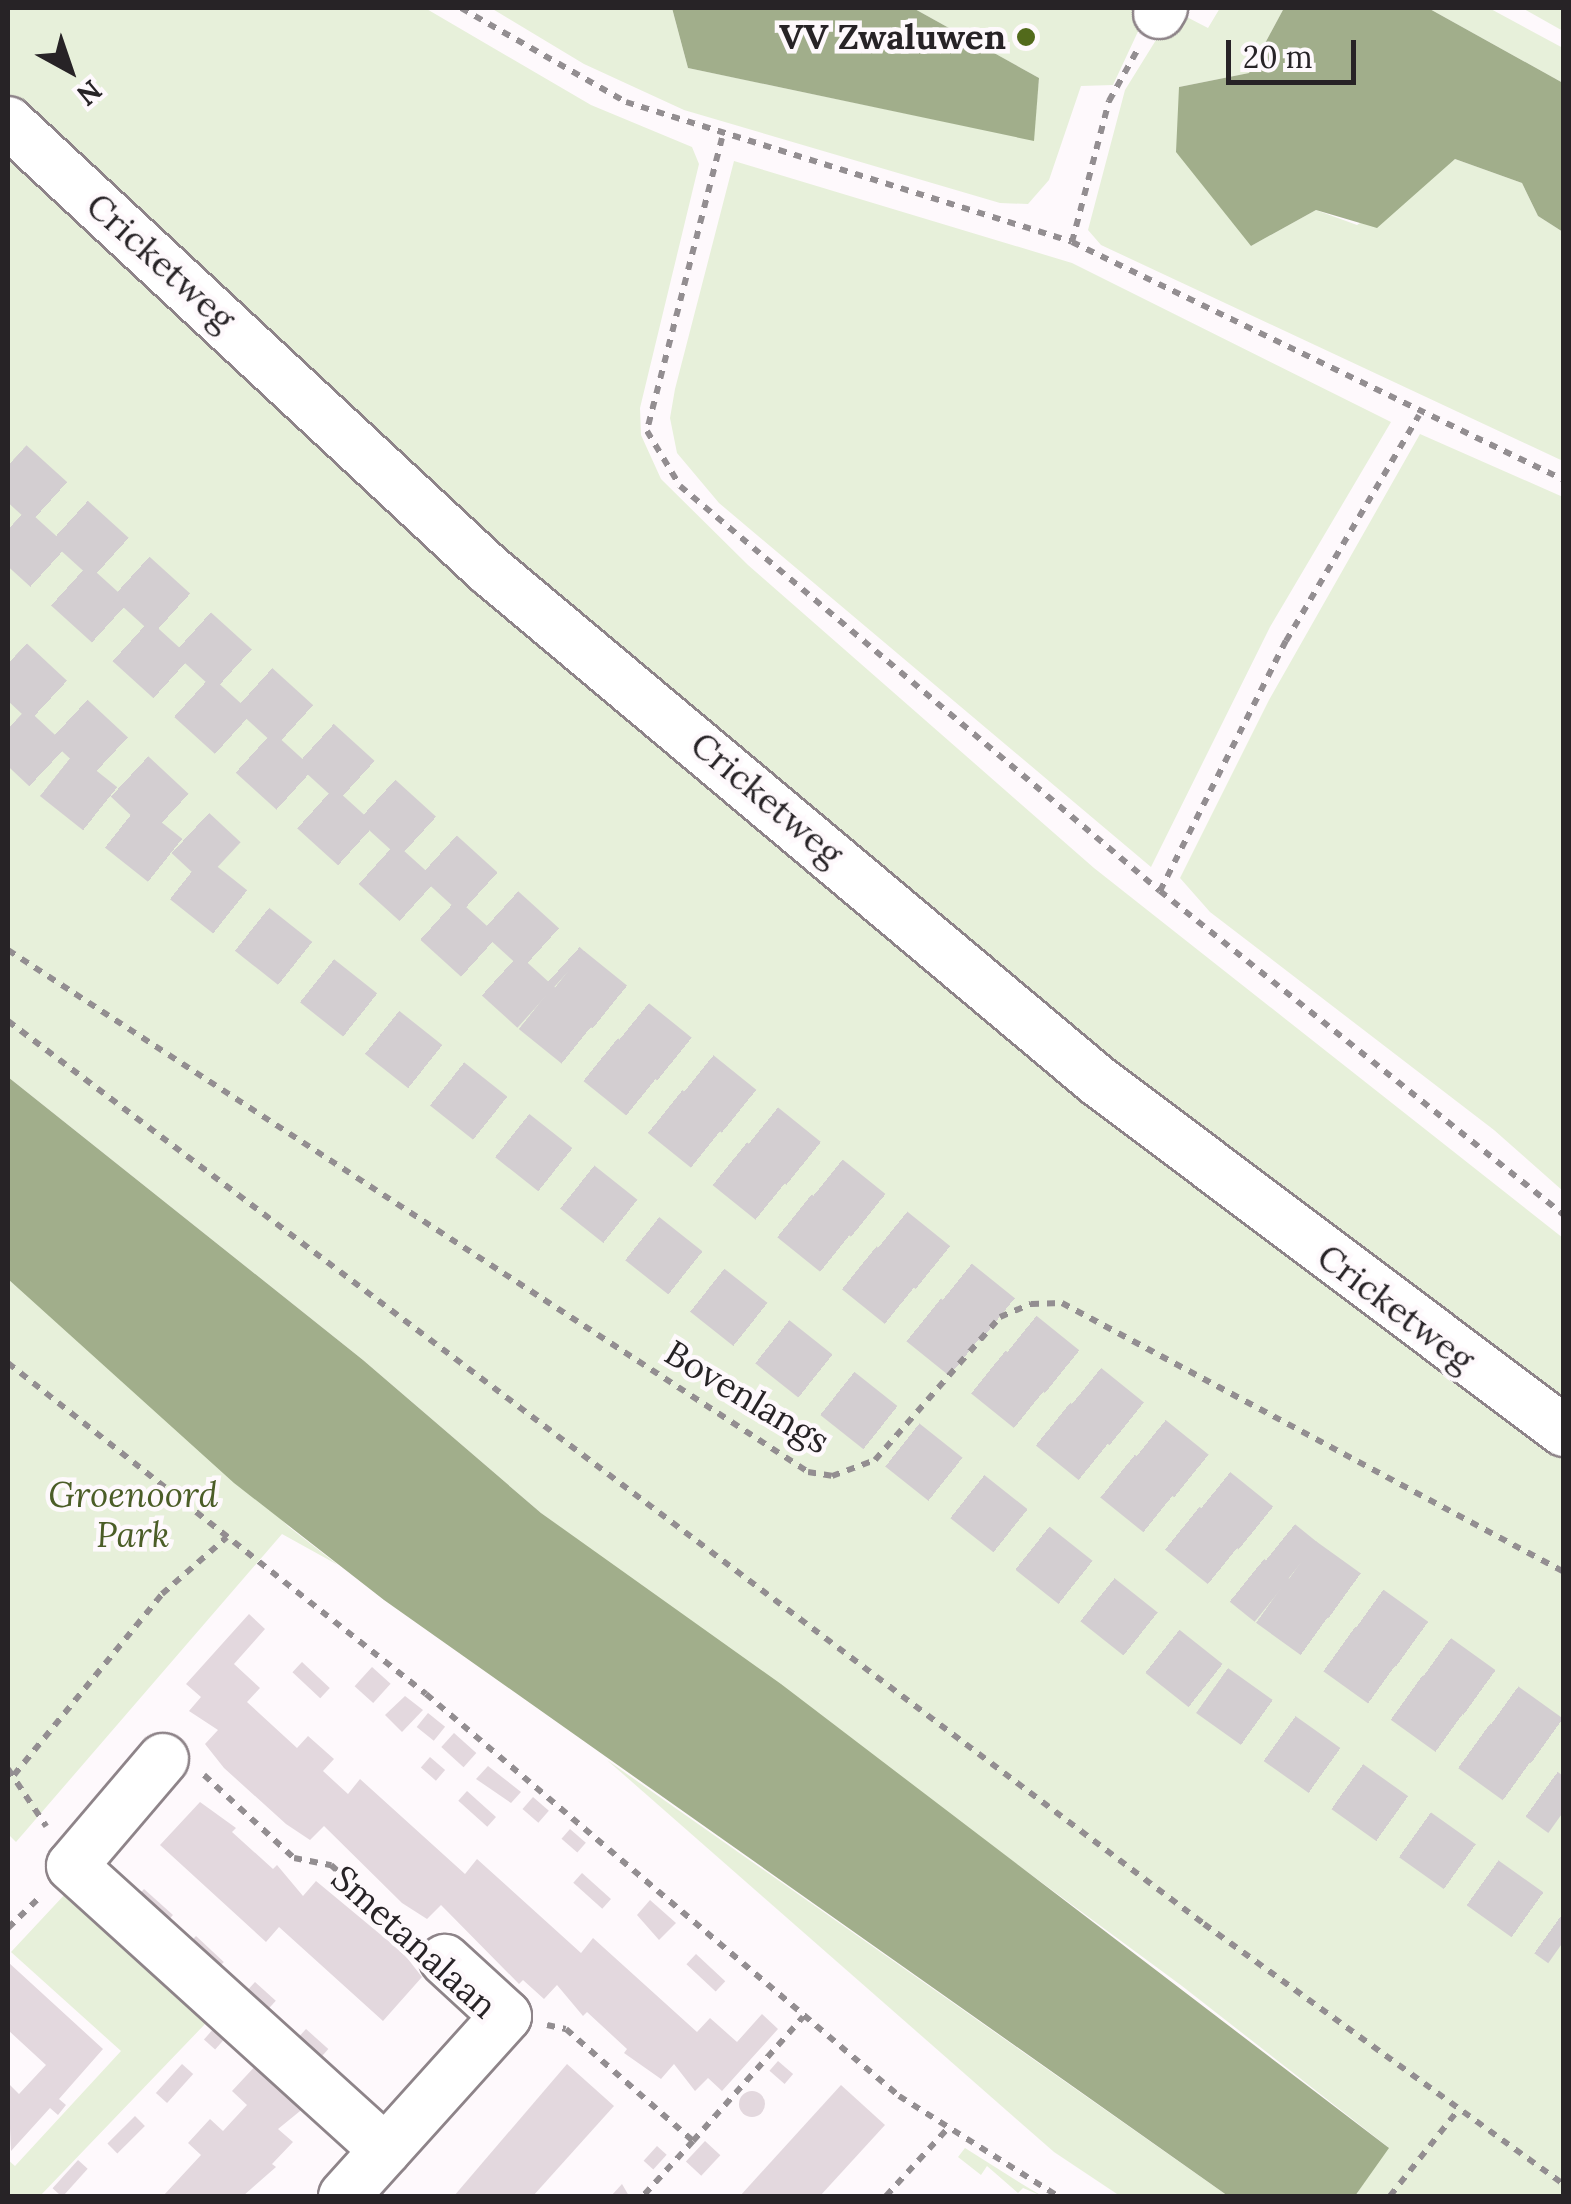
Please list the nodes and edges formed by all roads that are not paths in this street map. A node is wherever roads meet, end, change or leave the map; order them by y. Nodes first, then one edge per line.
1 (8, 122) edge
2 (1564, 1431) edge
3 (164, 1759) road end
4 (445, 1960) road end
5 (385, 2150) junction
6 (344, 2196) edge

1 - 2 street, Cricketweg
3 - 5 street
4 - 5 street, Smetanalaan
5 - 6 street, Smetanalaan

